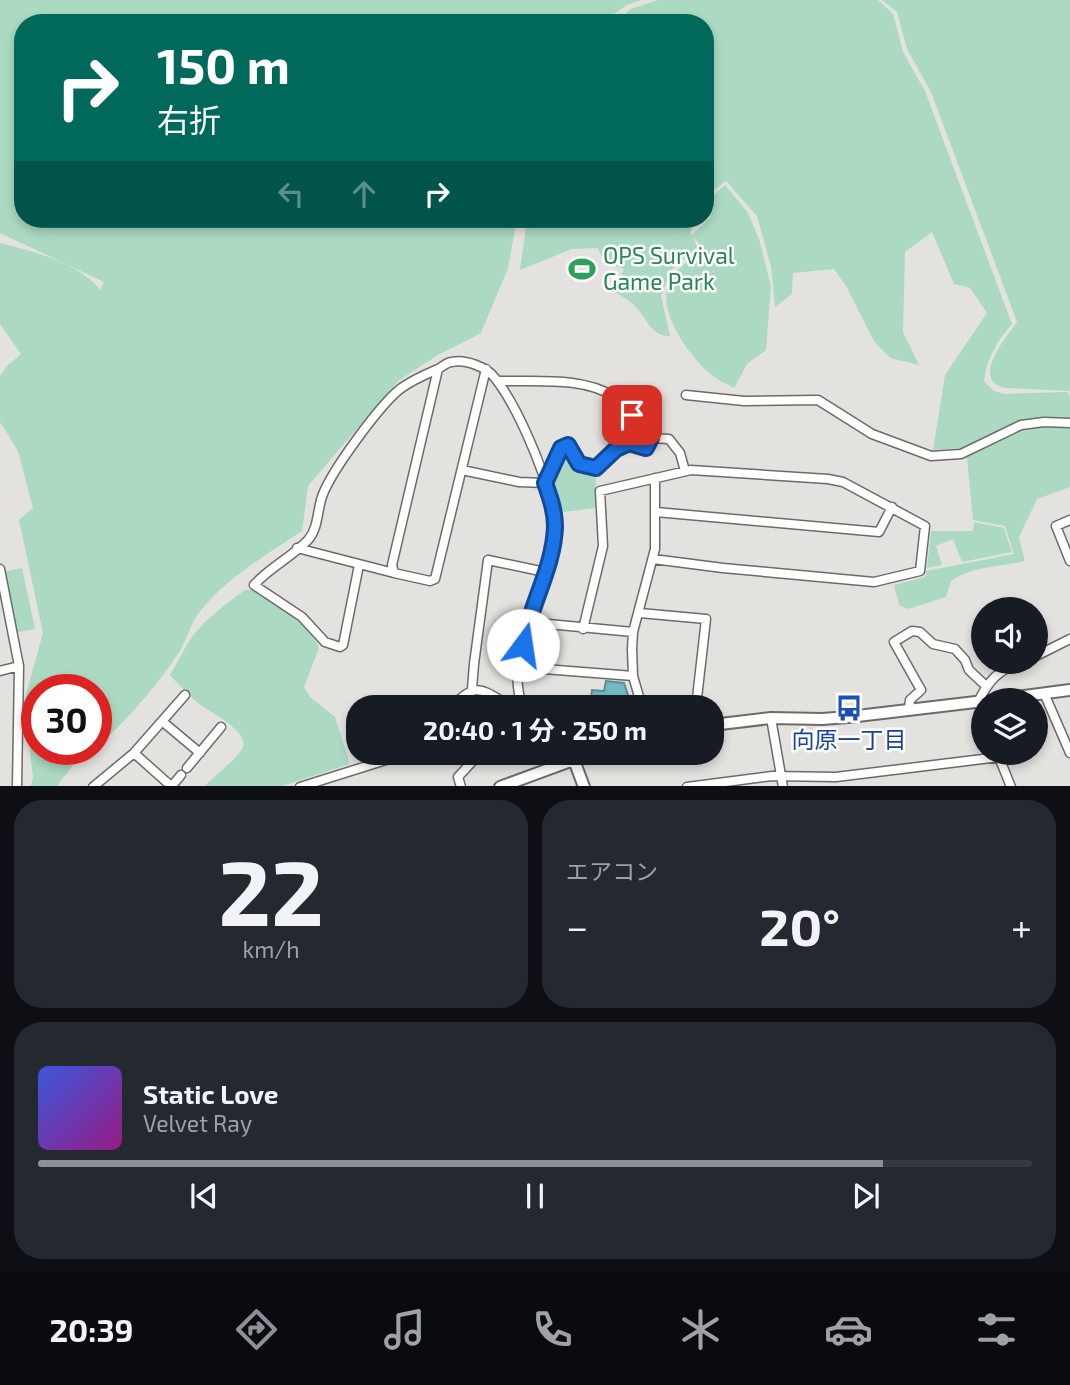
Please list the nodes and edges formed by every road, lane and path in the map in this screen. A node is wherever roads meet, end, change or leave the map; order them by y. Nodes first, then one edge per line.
1 (438, 369) junction
2 (485, 369) junction
3 (498, 381) junction
4 (686, 395) dead end
5 (1070, 424) edge
6 (651, 438) junction
7 (461, 470) junction
8 (685, 471) junction
9 (655, 478) junction
10 (545, 483) junction
11 (892, 507) junction
12 (656, 512) junction
13 (1070, 520) edge
14 (297, 548) junction
15 (653, 559) junction
16 (1070, 561) edge
17 (359, 565) junction
18 (0, 569) edge
19 (545, 572) junction
20 (394, 573) junction
21 (640, 613) junction
22 (527, 622) junction
23 (583, 629) junction
24 (633, 632) junction
25 (1070, 639) edge
26 (1048, 650) edge
27 (19, 666) junction
28 (519, 667) junction
29 (0, 671) edge
30 (998, 674) edge
31 (633, 676) junction
32 (986, 686) joint
33 (472, 689) junction
34 (1070, 690) edge
35 (1048, 693) edge
36 (185, 695) dead end
37 (463, 695) edge
38 (491, 695) edge
39 (519, 695) edge
40 (639, 695) edge
41 (697, 695) edge
42 (1048, 702) edge
43 (971, 703) edge
44 (909, 709) junction
45 (771, 718) junction
46 (163, 722) junction
47 (724, 724) edge
48 (221, 727) dead end
49 (1070, 752) edge
50 (134, 753) junction
51 (200, 753) junction
52 (971, 759) edge
53 (370, 765) edge
54 (469, 765) edge
55 (560, 765) edge
56 (576, 765) edge
57 (1001, 765) edge
58 (780, 776) junction
59 (836, 777) junction
60 (711, 785) edge
61 (1007, 785) edge
62 (17, 786) edge
63 (93, 786) edge
64 (171, 786) edge
65 (300, 786) edge
66 (461, 786) edge
67 (500, 786) edge
68 (584, 786) edge
69 (687, 786) edge
70 (783, 786) edge
71 (839, 786) edge

1 - 2 street
1 - 14 street
1 - 20 street
2 - 3 street
2 - 7 street
3 - 6 street
3 - 10 street
4 - 5 street
6 - 8 street
6 - 10 street
7 - 10 street
7 - 20 street
8 - 9 street
8 - 11 street
9 - 12 street
9 - 23 street
10 - 19 street
11 - 12 street
11 - 15 street
12 - 15 street
13 - 16 street
14 - 17 street
14 - 17 street
15 - 21 street
17 - 20 street
18 - 27 street
19 - 22 street
19 - 33 street
21 - 24 street
21 - 41 street
22 - 23 street
22 - 28 street
23 - 24 street
24 - 31 street
25 - 26 street
27 - 29 street
27 - 62 street
28 - 31 street
28 - 39 street
30 - 32 street
31 - 40 street
32 - 44 street
33 - 37 street
33 - 38 street
34 - 35 street
36 - 46 street
42 - 49 street
43 - 44 street
44 - 45 street
45 - 47 street
45 - 58 street
46 - 50 street
46 - 51 street
48 - 51 street
50 - 63 street
50 - 64 street
51 - 64 street
52 - 59 street
53 - 65 street
54 - 66 street
55 - 67 street
56 - 68 street
57 - 61 street
58 - 59 street
58 - 60 street
58 - 70 street
59 - 71 street
60 - 69 street

